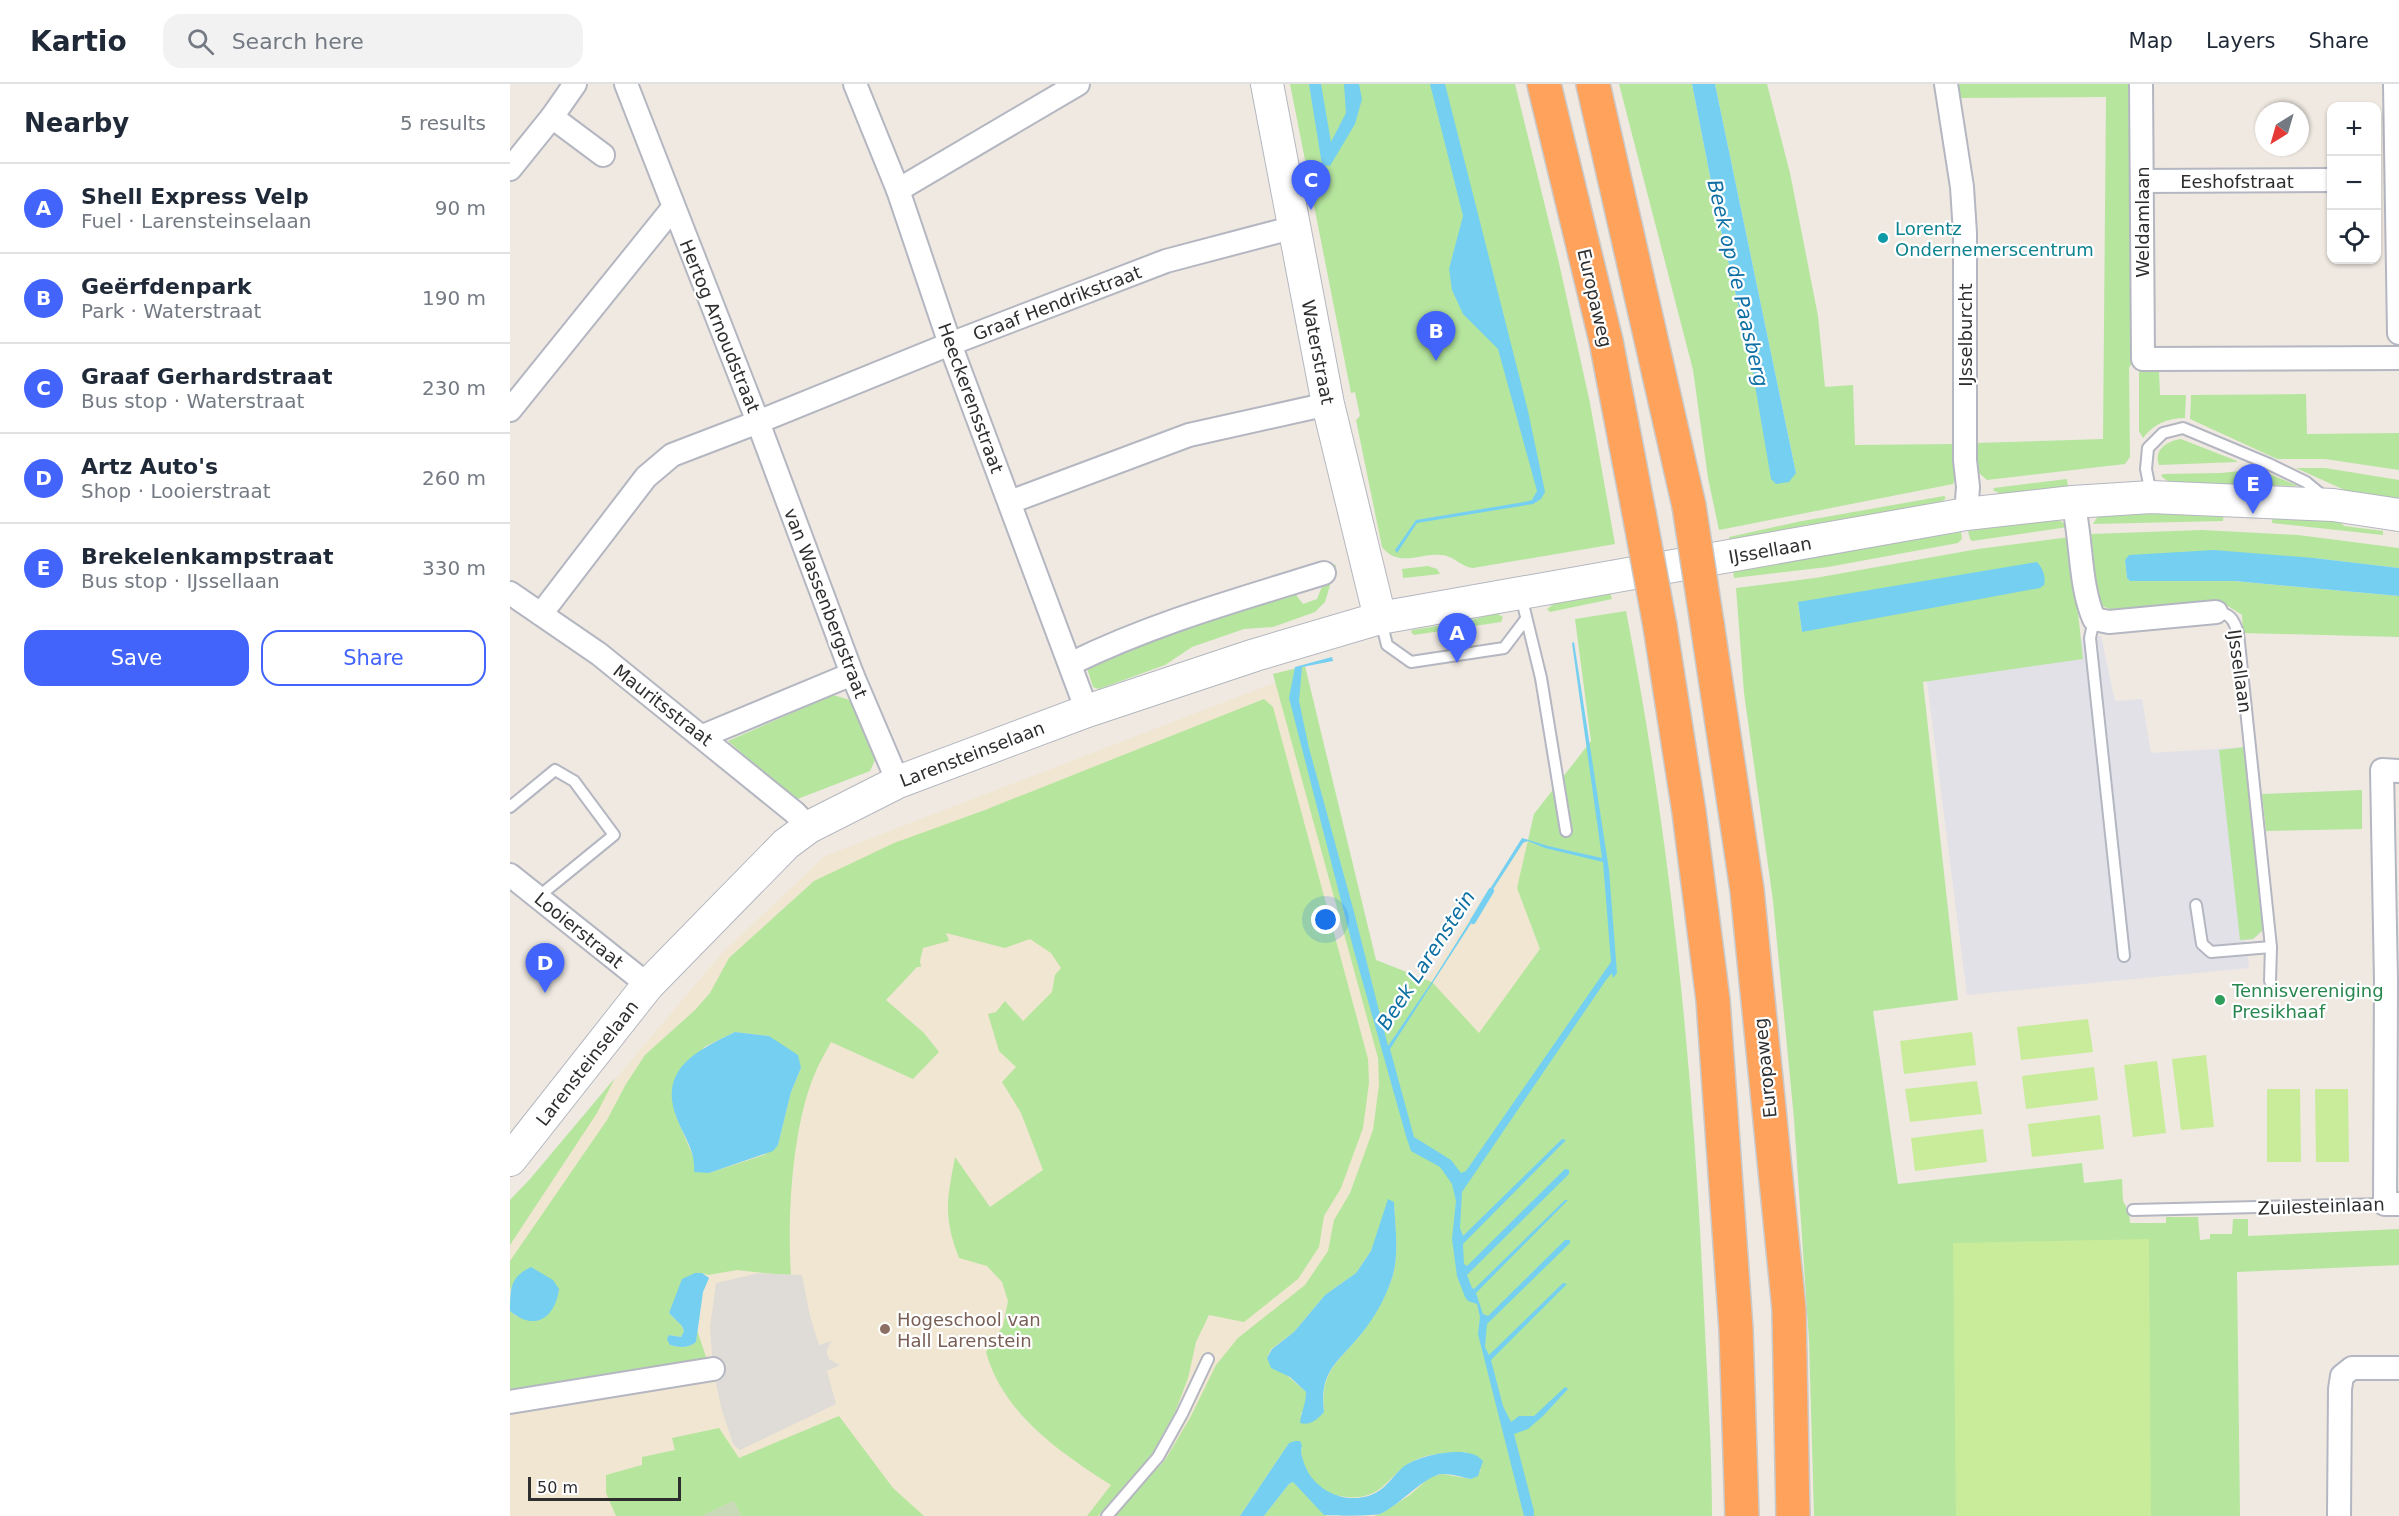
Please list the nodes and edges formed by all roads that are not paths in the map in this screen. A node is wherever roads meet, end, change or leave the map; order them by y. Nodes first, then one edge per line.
1 (575, 84) edge
2 (626, 84) edge
3 (855, 84) edge
4 (1078, 84) edge
5 (1267, 84) edge
6 (1544, 84) edge
7 (1593, 84) edge
8 (1946, 84) edge
9 (2142, 84) edge
10 (2395, 84) edge
11 (552, 117) junction
12 (603, 155) dead end
13 (510, 169) edge
14 (2327, 180) edge
15 (2387, 180) edge
16 (2142, 181) junction
17 (898, 190) junction
18 (673, 208) junction
19 (1294, 227) junction
20 (2399, 333) edge
21 (950, 344) junction
22 (2399, 358) edge
23 (1328, 404) junction
24 (510, 410) edge
25 (758, 422) junction
26 (2151, 497) junction
27 (1010, 502) junction
28 (2073, 502) junction
29 (2332, 505) junction
30 (1966, 514) junction
31 (2399, 515) edge
32 (1323, 573) dead end
33 (1575, 584) joint
34 (510, 593) edge
35 (1523, 606) junction
36 (2216, 612) joint
37 (541, 614) junction
38 (2094, 619) junction
39 (1383, 631) junction
40 (1070, 664) junction
41 (852, 674) junction
42 (1087, 711) junction
43 (703, 736) junction
44 (2399, 771) edge
45 (898, 782) junction
46 (510, 807) edge
47 (809, 826) junction
48 (1566, 831) dead end
49 (510, 874) edge
50 (538, 897) junction
51 (2196, 905) dead end
52 (2271, 947) junction
53 (2124, 956) dead end
54 (2270, 981) dead end
55 (648, 985) junction
56 (510, 1160) edge
57 (2392, 1204) edge
58 (2133, 1210) dead end
59 (1208, 1359) dead end
60 (2399, 1368) edge
61 (713, 1369) dead end
62 (510, 1402) edge
63 (1107, 1516) edge
64 (1742, 1516) edge
65 (1793, 1516) edge
66 (2339, 1516) edge

1 - 11 street
2 - 18 street, Hertog Arnoudstraat
3 - 17 street, Heeckerensstraat
4 - 17 street
5 - 19 main road, Waterstraat
6 - 64 highway, Europaweg, bridge
7 - 65 highway, Europaweg, bridge
8 - 30 street, IJsselburcht
9 - 16 street, Weldamlaan
10 - 15 street
11 - 12 street
11 - 13 street
14 - 16 street, Eeshofstraat
15 - 20 street
16 - 22 street, Weldamlaan
17 - 21 street, Heeckerensstraat
18 - 24 street
18 - 25 street, Hertog Arnoudstraat
19 - 21 street, Graaf Hendrikstraat
19 - 23 main road, Waterstraat
21 - 25 street, Graaf Hendrikstraat
21 - 27 street, Heeckerensstraat
23 - 27 street
23 - 39 main road, Waterstraat
25 - 37 street, Hertog Arnoudstraat
25 - 41 street, van Wassenbergstraat
26 - 28 main road, IJssellaan
26 - 29 main road, IJssellaan
26 - 29 lane
27 - 40 street, Heeckerensstraat
28 - 30 main road, IJssellaan
28 - 38 street
29 - 31 main road, IJssellaan
30 - 33 main road, IJssellaan
32 - 40 street
33 - 35 main road, Larensteinselaan
34 - 37 street, Mauritsstraat
35 - 39 main road, Larensteinselaan
35 - 39 lane
35 - 48 lane
36 - 38 street, IJssellaan
36 - 52 lane, IJssellaan
37 - 43 street, Mauritsstraat
38 - 53 lane
39 - 42 main road, Larensteinselaan
40 - 42 street, Heeckerensstraat
41 - 43 street
41 - 45 street, van Wassenbergstraat
42 - 45 main road, Larensteinselaan
43 - 47 street, Mauritsstraat
44 - 57 street
45 - 47 main road, Larensteinselaan
46 - 50 lane
47 - 55 main road, Larensteinselaan
49 - 50 street, Looierstraat
50 - 55 street, Looierstraat
51 - 52 lane
52 - 54 lane, IJssellaan
55 - 56 main road, Larensteinselaan
57 - 58 lane, Zuilesteinlaan
59 - 63 lane
60 - 66 street
61 - 62 street

